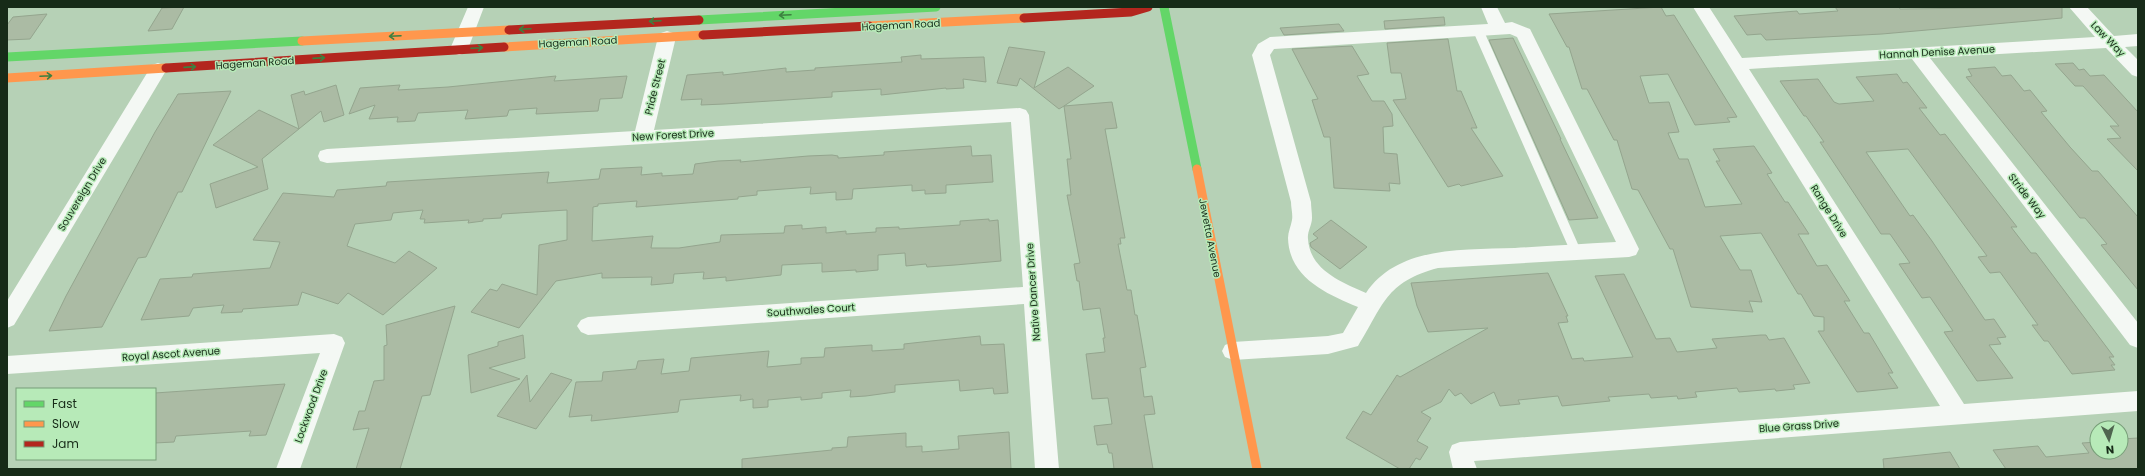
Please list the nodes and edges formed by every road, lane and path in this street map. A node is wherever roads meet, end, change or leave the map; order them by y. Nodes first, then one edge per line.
1 (476, 7) edge
2 (936, 7) edge
3 (1148, 7) edge
4 (1164, 7) edge
5 (1489, 7) edge
6 (1701, 7) edge
7 (2077, 7) edge
8 (1500, 28) junction
9 (1478, 30) junction
10 (467, 32) junction
11 (667, 37) junction
12 (2138, 40) edge
13 (304, 41) junction
14 (2110, 42) junction
15 (459, 49) junction
16 (1916, 53) junction
17 (7, 58) edge
18 (1736, 64) junction
19 (158, 69) junction
20 (2138, 71) edge
21 (7, 78) edge
22 (1020, 114) joint
23 (643, 137) junction
24 (327, 156) dead end
25 (1576, 252) junction
26 (1034, 295) junction
27 (1371, 304) junction
28 (7, 319) edge
29 (588, 326) dead end
30 (2138, 339) edge
31 (334, 343) joint
32 (1233, 351) junction
33 (7, 365) edge
34 (2138, 401) edge
35 (1958, 414) junction
36 (1463, 461) edge
37 (288, 469) edge
38 (1047, 469) edge
39 (1257, 469) edge

1 - 10 street
2 -> 10 main road, Hageman Road
3 - 11 main road, Hageman Road
4 - 32 main road, Jewetta Avenue
5 - 8 street
6 - 18 street, Range Drive
7 - 14 street, Law Way
8 - 9 street
8 - 25 street
9 - 25 lane
9 - 27 street
10 -> 13 main road, Hageman Road
10 - 15 street
15 -> 11 main road, Hageman Road
11 - 23 street, Pride Street
12 - 14 street, Hannah Denise Avenue
13 - 17 main road, Hageman Road
13 - 19 main road
14 - 16 street, Hannah Denise Avenue
14 - 20 street, Law Way
19 -> 15 main road, Hageman Road
16 - 18 street, Hannah Denise Avenue
16 - 30 street, Stride Way
18 - 35 street, Range Drive
21 -> 19 main road, Hageman Road
19 - 28 street, Souvereign Drive
22 - 23 street, New Forest Drive
22 - 26 street, Native Dancer Drive
23 - 24 street, New Forest Drive
25 - 27 street
26 - 29 street, Southwales Court
26 - 38 street, Native Dancer Drive
27 - 32 street
31 - 33 street, Royal Ascot Avenue
31 - 37 street, Lockwood Drive
32 - 39 main road, Jewetta Avenue
34 - 35 street, Blue Grass Drive
35 - 36 street, Blue Grass Drive

